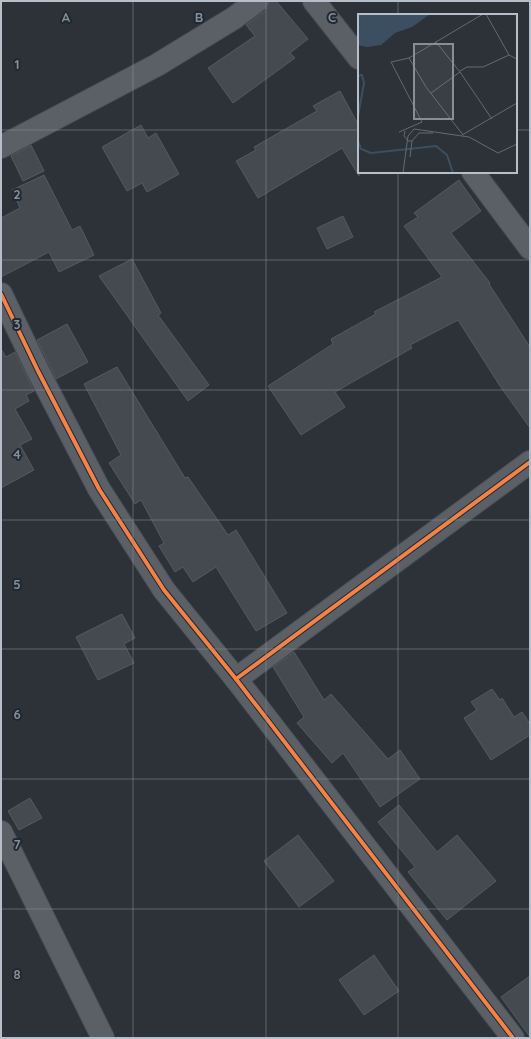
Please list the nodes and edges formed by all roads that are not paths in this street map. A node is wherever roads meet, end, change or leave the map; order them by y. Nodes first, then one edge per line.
1 (257, 1) edge
2 (314, 1) edge
3 (358, 57) edge
4 (1, 148) edge
5 (474, 173) edge
6 (530, 248) edge
7 (1, 294) edge
8 (530, 462) edge
9 (236, 679) junction
10 (1, 832) edge
11 (102, 1038) edge
12 (513, 1038) edge

1 - 4 street
2 - 3 street
5 - 6 street
7 - 9 street
8 - 9 street
9 - 12 street
10 - 11 street

